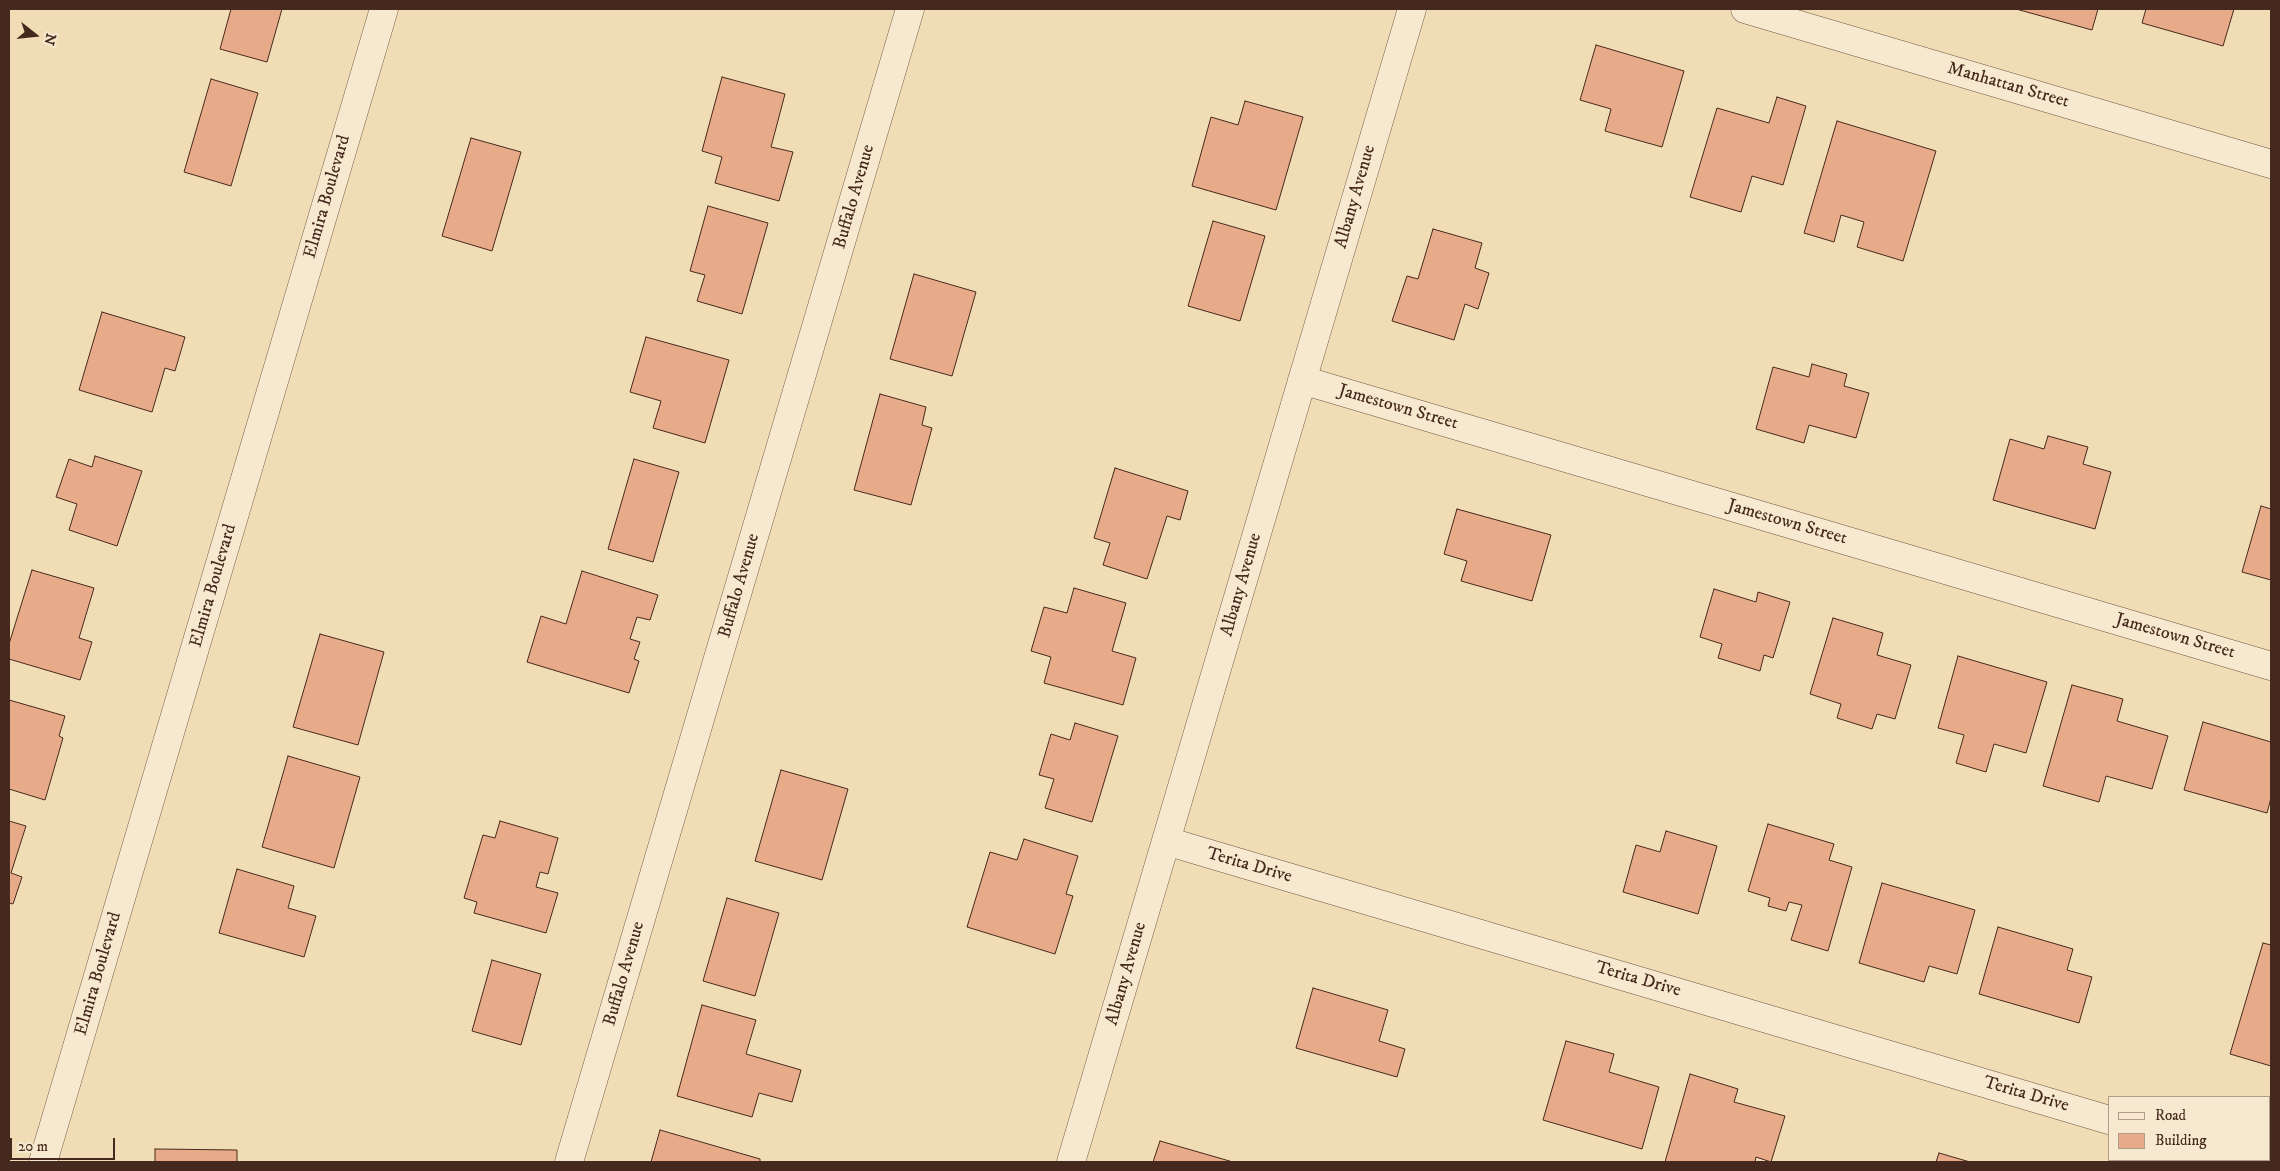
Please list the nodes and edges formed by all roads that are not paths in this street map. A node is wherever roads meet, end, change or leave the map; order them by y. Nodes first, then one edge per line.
1 (384, 9) edge
2 (910, 9) edge
3 (1412, 9) edge
4 (1745, 9) edge
5 (2271, 164) edge
6 (1302, 380) junction
7 (2271, 666) edge
8 (1166, 841) junction
9 (2108, 1120) edge
10 (43, 1162) edge
11 (569, 1162) edge
12 (1071, 1162) edge

1 - 10 street, Elmira Boulevard
2 - 11 street, Buffalo Avenue
3 - 6 street, Albany Avenue
4 - 5 street, Manhattan Street
6 - 7 street, Jamestown Street
6 - 8 street, Albany Avenue
8 - 9 street, Terita Drive
8 - 12 street, Albany Avenue

